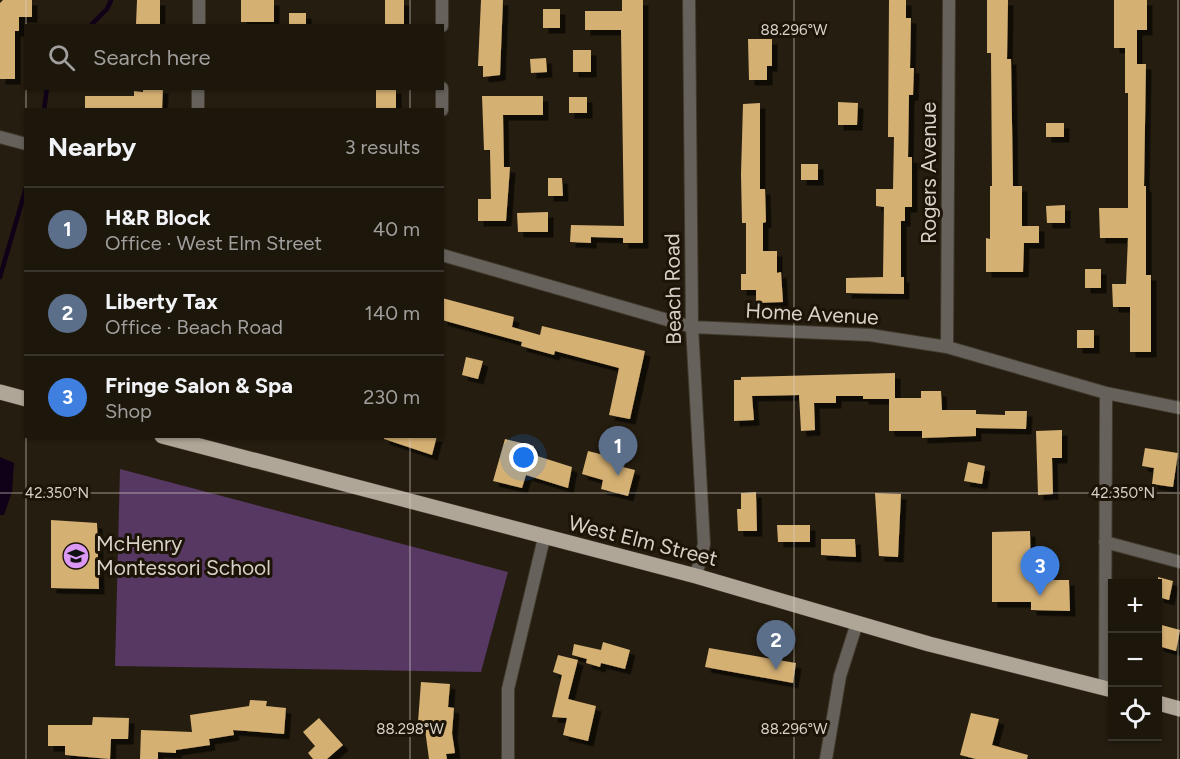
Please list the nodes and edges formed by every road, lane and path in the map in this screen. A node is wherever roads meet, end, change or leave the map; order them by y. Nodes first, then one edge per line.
1 (200, 0) edge
2 (442, 0) edge
3 (689, 0) edge
4 (949, 0) edge
5 (199, 24) edge
6 (442, 24) edge
7 (198, 90) edge
8 (442, 90) edge
9 (198, 108) edge
10 (441, 108) edge
11 (0, 137) edge
12 (24, 143) edge
13 (444, 256) edge
14 (692, 327) junction
15 (947, 347) junction
16 (0, 392) edge
17 (1106, 393) junction
18 (24, 398) edge
19 (1180, 408) edge
20 (170, 438) edge
21 (543, 537) junction
22 (1105, 542) junction
23 (1180, 562) edge
24 (696, 576) junction
25 (856, 623) junction
26 (1109, 687) edge
27 (1108, 688) edge
28 (1162, 704) edge
29 (1180, 709) edge
30 (508, 759) edge
31 (826, 759) edge

1 - 5 street
2 - 6 street
3 - 14 street, Beach Road
4 - 15 street, Rogers Avenue
7 - 9 street
8 - 10 street
11 - 12 street
13 - 14 street, Home Avenue
14 - 15 street, Home Avenue
14 - 24 street, Beach Road
15 - 17 street, Home Avenue
16 - 18 main road
17 - 19 street, Home Avenue
17 - 22 street
20 - 21 main road, West Elm Street
21 - 24 main road, West Elm Street
21 - 30 street
22 - 23 street
22 - 26 street
24 - 25 main road, West Elm Street
25 - 27 main road, West Elm Street
25 - 31 street
28 - 29 main road

